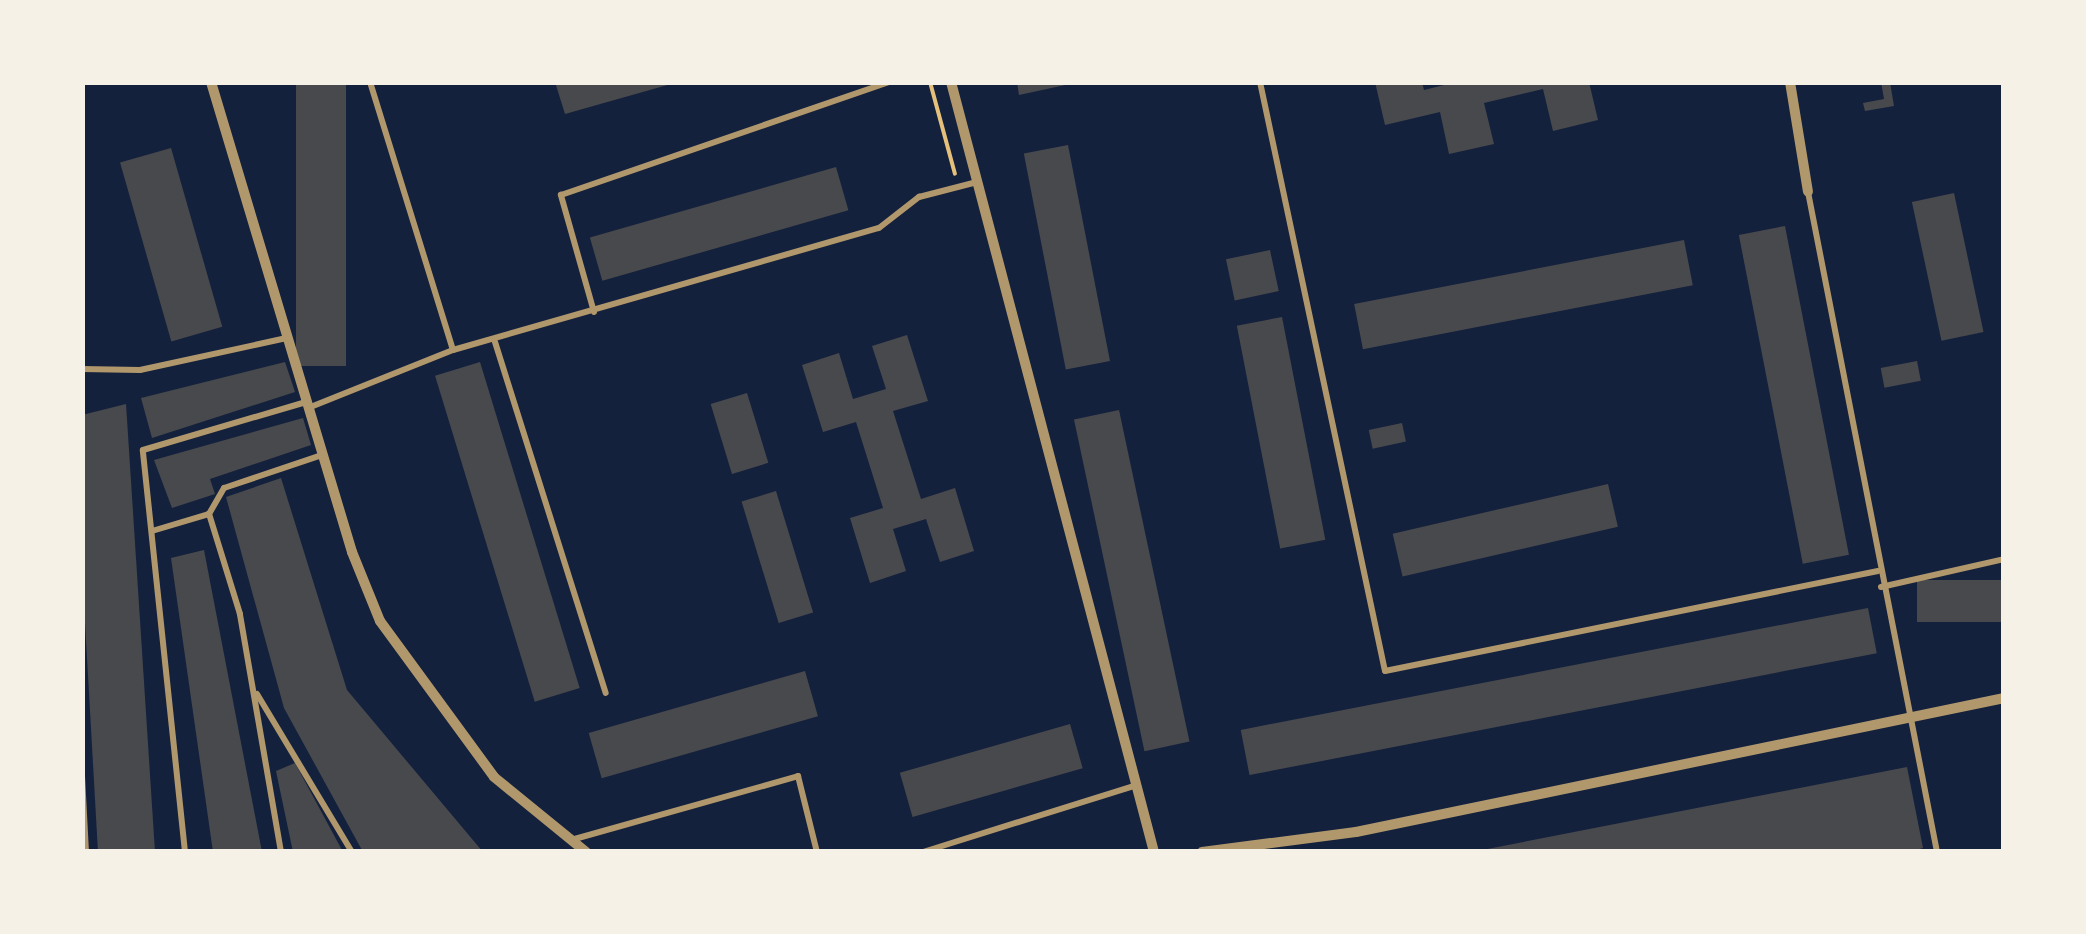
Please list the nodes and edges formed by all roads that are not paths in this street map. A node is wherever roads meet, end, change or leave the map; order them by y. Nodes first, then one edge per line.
1 (211, 82) edge
2 (370, 82) edge
3 (889, 82) edge
4 (951, 82) edge
5 (1260, 82) edge
6 (1790, 82) edge
7 (977, 182) junction
8 (1808, 192) joint
9 (594, 313) junction
10 (287, 338) junction
11 (495, 342) junction
12 (453, 350) junction
13 (82, 369) edge
14 (307, 405) junction
15 (322, 455) junction
16 (209, 514) junction
17 (152, 531) junction
18 (2004, 559) edge
19 (1878, 570) junction
20 (1881, 586) junction
21 (253, 688) junction
22 (606, 693) dead end
23 (2004, 698) edge
24 (1909, 719) junction
25 (82, 776) edge
26 (1136, 785) junction
27 (570, 840) junction
28 (584, 851) edge
29 (86, 852) edge
30 (184, 852) edge
31 (281, 852) edge
32 (352, 852) edge
33 (817, 852) edge
34 (923, 852) edge
35 (1154, 852) edge
36 (1202, 852) edge
37 (1937, 852) edge

1 - 10 street
2 - 12 lane
3 - 9 lane
4 - 7 street
5 - 19 lane
6 - 8 street
7 - 9 lane
7 - 26 street
8 - 19 lane
9 - 11 lane
10 - 13 lane
10 - 14 street
11 - 12 lane
11 - 22 lane
12 - 14 lane
14 - 15 street
14 - 17 lane
15 - 16 lane
15 - 27 street
16 - 17 lane
16 - 21 lane
17 - 30 lane
18 - 20 lane
19 - 20 lane
20 - 24 lane
21 - 31 lane
21 - 32 lane
23 - 24 street
24 - 36 street
24 - 37 lane
25 - 29 lane
26 - 34 lane
26 - 35 street
27 - 28 street
27 - 33 lane

